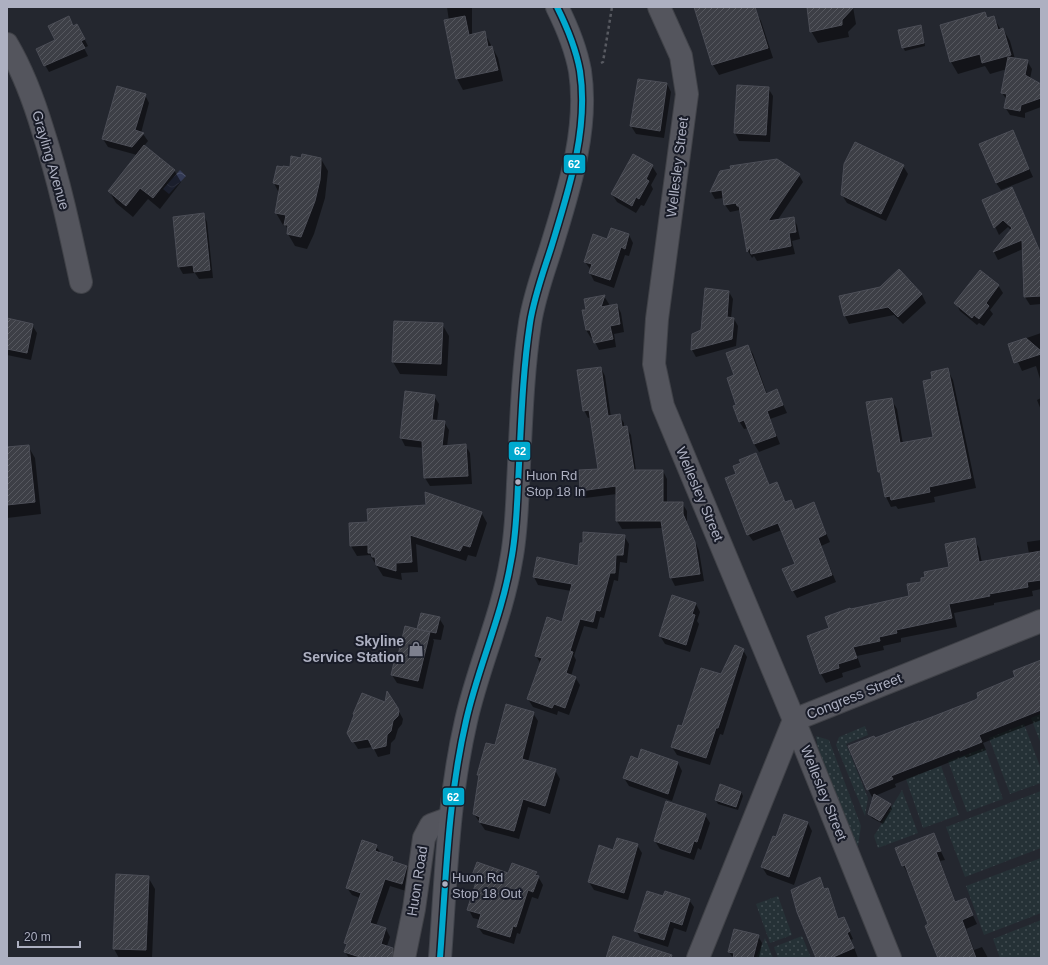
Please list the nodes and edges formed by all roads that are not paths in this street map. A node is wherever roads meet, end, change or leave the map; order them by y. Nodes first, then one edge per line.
1 (557, 7) edge
2 (658, 7) edge
3 (7, 44) edge
4 (81, 282) dead end
5 (1041, 622) edge
6 (794, 720) junction
7 (450, 818) junction
8 (404, 958) edge
9 (440, 958) edge
10 (698, 958) edge
11 (890, 958) edge

1 - 7 main road, Huon Road
2 - 6 street, Wellesley Street
3 - 4 street, Grayling Avenue
5 - 6 street, Congress Street
6 - 10 street, Congress Street
6 - 11 street, Wellesley Street
7 - 8 street, Huon Road
7 - 9 main road, Huon Road

